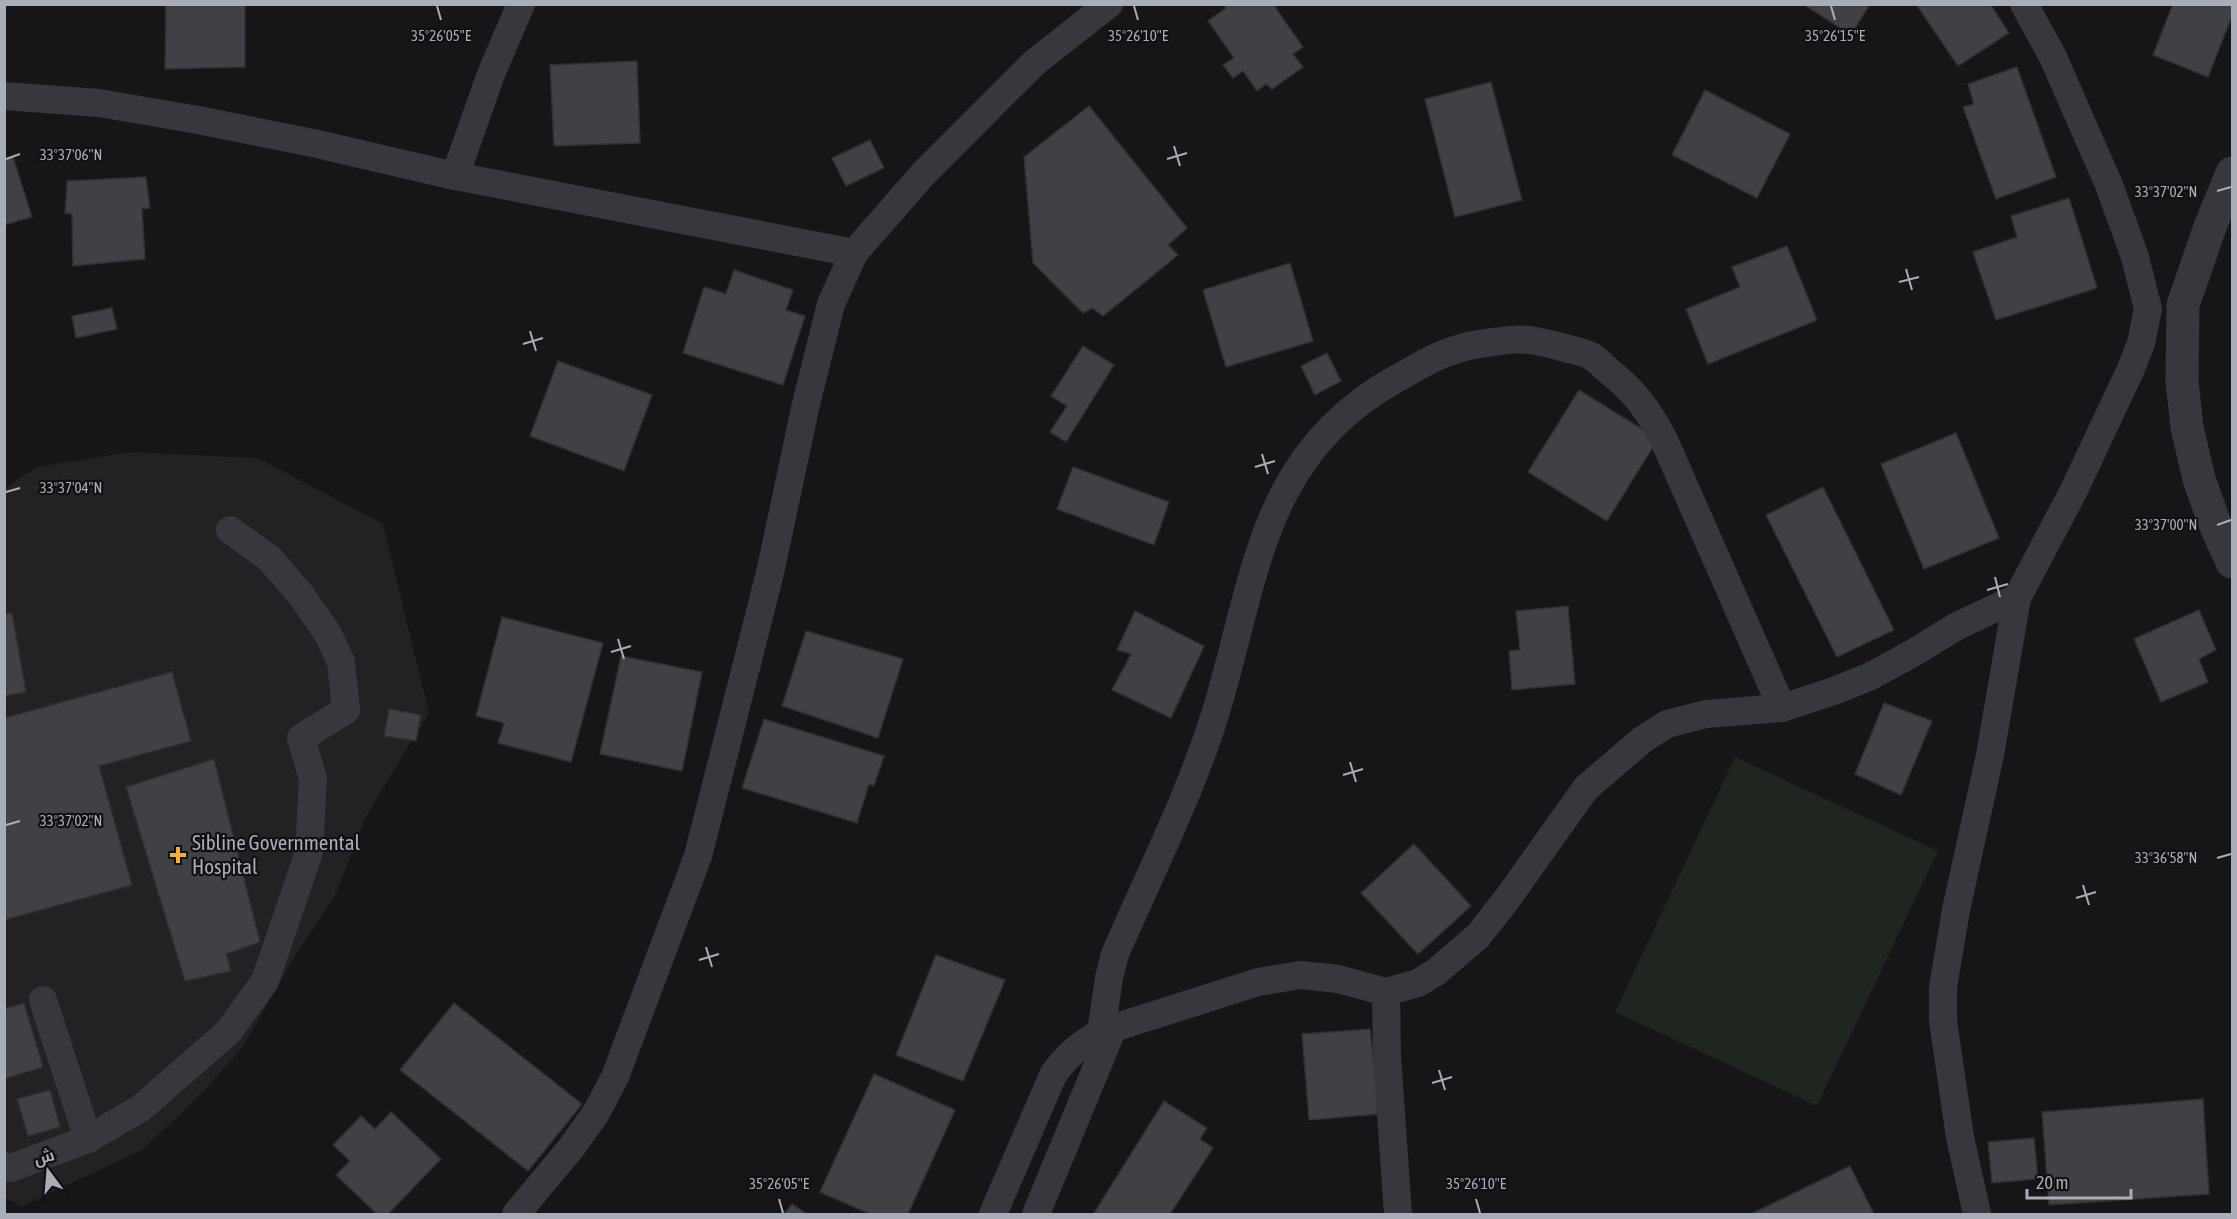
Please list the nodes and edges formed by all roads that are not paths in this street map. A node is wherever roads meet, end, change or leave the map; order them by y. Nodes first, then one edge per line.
1 (521, 4) edge
2 (1109, 4) edge
3 (2024, 4) edge
4 (4, 96) edge
5 (2232, 173) edge
6 (455, 176) junction
7 (854, 253) junction
8 (2183, 305) junction
9 (2148, 309) junction
10 (230, 530) dead end
11 (2232, 562) edge
12 (2017, 598) junction
13 (1782, 708) junction
14 (1386, 992) junction
15 (43, 1000) dead end
16 (1107, 1030) junction
17 (88, 1139) junction
18 (4, 1166) edge
19 (516, 1215) edge
20 (993, 1215) edge
21 (1036, 1215) edge
22 (1398, 1215) edge
23 (1977, 1215) edge

1 - 6 street
2 - 7 street
3 - 9 street
4 - 6 street
5 - 8 street
6 - 7 street
7 - 19 street
8 - 9 street
8 - 11 street
9 - 12 street
10 - 17 street
12 - 13 street
12 - 23 street
13 - 14 street
13 - 16 street
14 - 16 street
14 - 22 street
15 - 17 street
16 - 20 street
16 - 21 street
17 - 18 street

